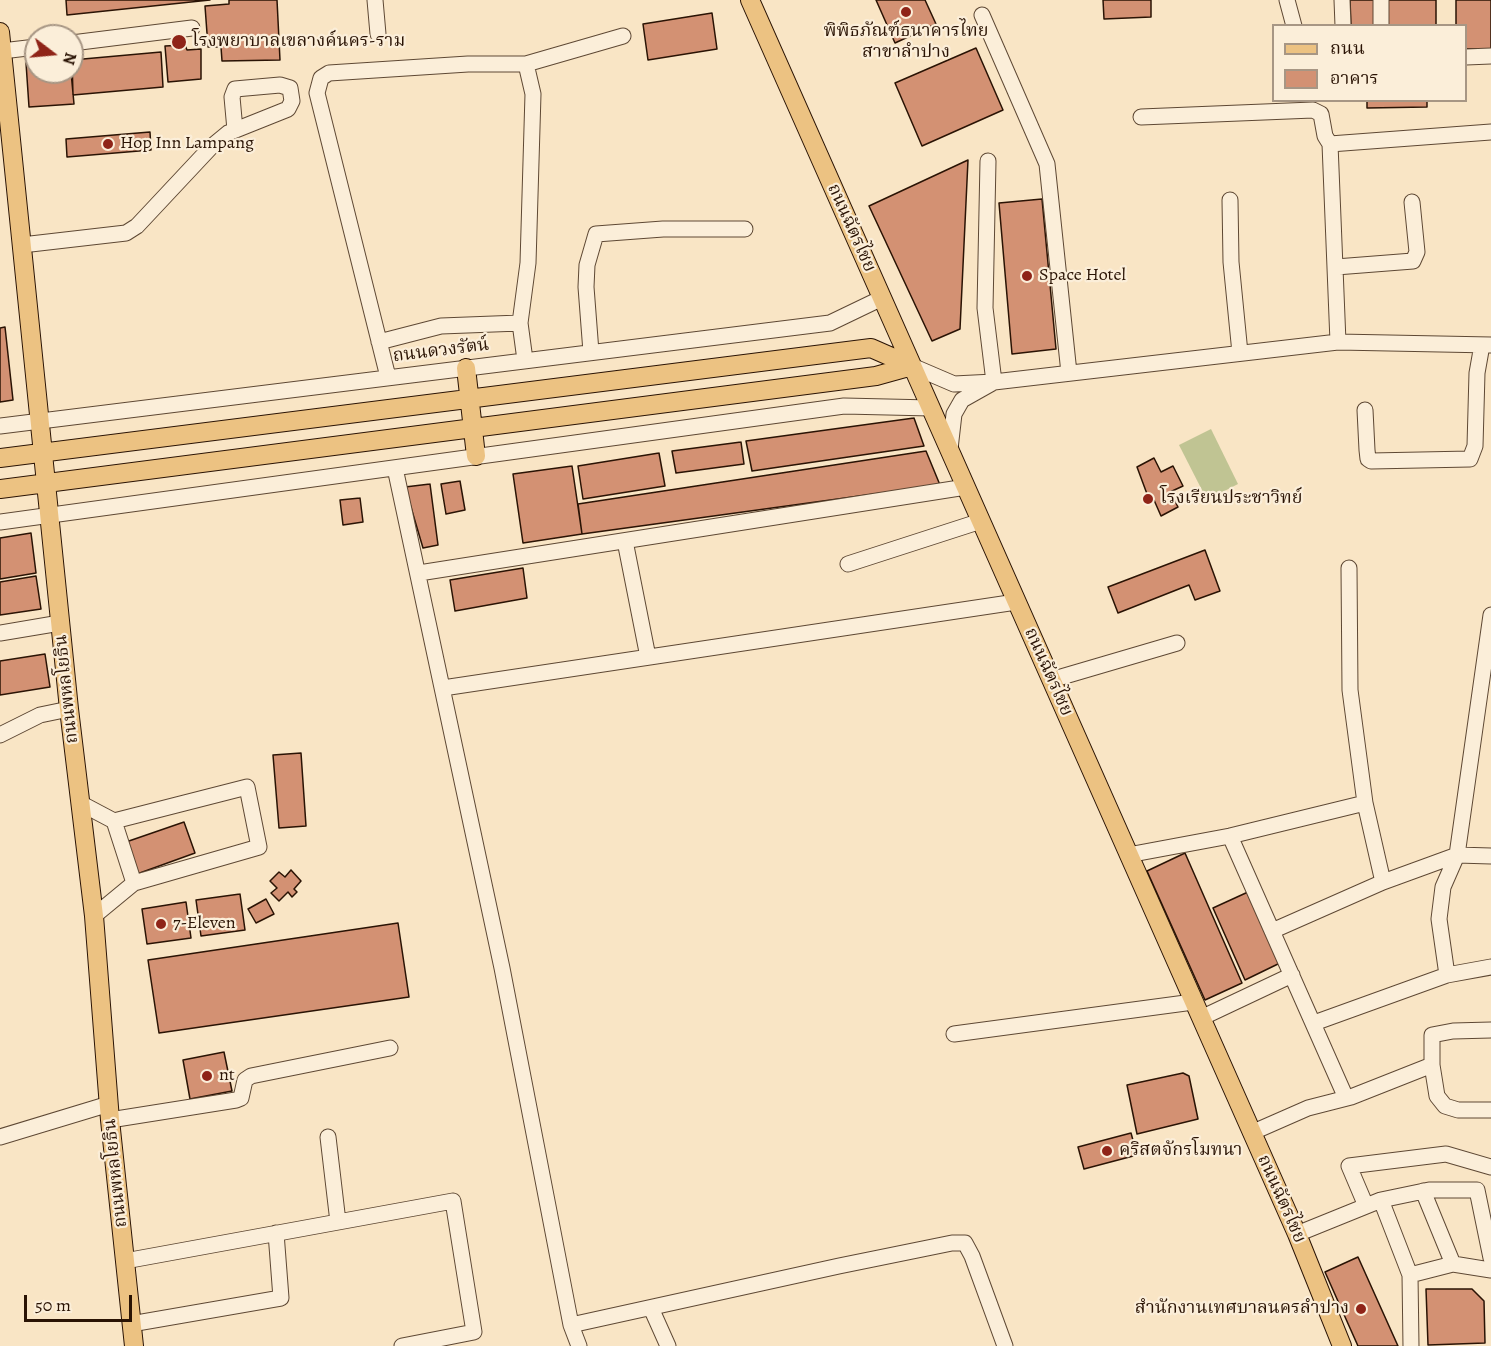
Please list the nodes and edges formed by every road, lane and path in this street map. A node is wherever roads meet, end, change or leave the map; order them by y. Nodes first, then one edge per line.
1 (375, 0) edge
2 (750, 0) edge
3 (1287, 0) edge
4 (1342, 0) edge
5 (1380, 0) edge
6 (982, 15) dead end
7 (1293, 24) edge
8 (1343, 24) edge
9 (1381, 24) edge
10 (192, 28) dead end
11 (0, 32) edge
12 (378, 34) dead end
13 (623, 36) dead end
14 (84, 42) edge
15 (24, 48) edge
16 (2, 51) junction
17 (1491, 56) edge
18 (1467, 57) edge
19 (526, 64) junction
20 (1317, 106) edge
21 (4, 111) edge
22 (1141, 117) dead end
23 (235, 130) dead end
24 (1491, 132) edge
25 (1330, 144) junction
26 (988, 160) dead end
27 (1230, 200) dead end
28 (1412, 202) dead end
29 (745, 229) dead end
30 (22, 245) junction
31 (1336, 267) junction
32 (882, 298) junction
33 (520, 323) junction
34 (379, 342) junction
35 (1338, 342) junction
36 (1486, 345) edge
37 (591, 352) junction
38 (1240, 353) junction
39 (525, 360) junction
40 (912, 366) junction
41 (466, 368) junction
42 (1069, 373) junction
43 (388, 377) junction
44 (994, 382) junction
45 (470, 399) junction
46 (931, 408) junction
47 (1365, 410) dead end
48 (40, 421) junction
49 (0, 426) edge
50 (473, 426) junction
51 (950, 452) junction
52 (43, 453) junction
53 (476, 456) junction
54 (0, 458) edge
55 (395, 468) junction
56 (46, 483) junction
57 (966, 487) junction
58 (0, 489) edge
59 (50, 516) junction
60 (981, 521) junction
61 (0, 522) edge
62 (625, 541) junction
63 (848, 564) dead end
64 (1349, 568) dead end
65 (418, 573) junction
66 (1016, 602) junction
67 (1491, 615) edge
68 (60, 623) junction
69 (0, 633) edge
70 (1177, 643) dead end
71 (648, 657) junction
72 (1051, 680) junction
73 (443, 688) junction
74 (69, 709) junction
75 (0, 735) edge
76 (80, 803) junction
77 (1365, 803) junction
78 (114, 820) junction
79 (1230, 836) junction
80 (1128, 855) junction
81 (1457, 855) junction
82 (1491, 856) edge
83 (1383, 882) junction
84 (134, 883) junction
85 (94, 915) junction
86 (1272, 931) junction
87 (1491, 967) edge
88 (1292, 975) junction
89 (1447, 975) junction
90 (1193, 1002) junction
91 (1200, 1018) junction
92 (1314, 1023) junction
93 (1491, 1030) edge
94 (954, 1034) dead end
95 (390, 1048) dead end
96 (1432, 1065) junction
97 (1346, 1098) junction
98 (1491, 1110) edge
99 (110, 1112) junction
100 (1251, 1133) junction
101 (0, 1137) edge
102 (328, 1137) dead end
103 (1491, 1167) edge
104 (1423, 1191) junction
105 (1381, 1200) junction
106 (1366, 1206) junction
107 (338, 1222) junction
108 (276, 1233) junction
109 (1297, 1234) junction
110 (1491, 1258) edge
111 (125, 1262) junction
112 (1453, 1264) junction
113 (1491, 1270) edge
114 (1410, 1275) junction
115 (651, 1308) junction
116 (131, 1324) junction
117 (571, 1325) junction
118 (134, 1346) edge
119 (402, 1346) edge
120 (579, 1346) edge
121 (668, 1346) edge
122 (1005, 1346) edge
123 (1342, 1346) edge
124 (1411, 1346) edge

1 - 12 street
2 - 32 main road, ถนนฉัตรไชย
3 - 7 street
4 - 8 street
5 - 9 street
6 - 42 street
10 - 14 street
11 - 16 main road, ถนนพหลโยธิน
13 - 19 street
15 - 16 street
16 - 21 main road, ถนนพหลโยธิน
17 - 18 street
19 - 33 street
19 - 34 street
20 - 22 street
20 - 25 street
21 - 30 main road, ถนนพหลโยธิน
23 - 30 street
24 - 25 street
25 - 31 street
26 - 44 street
27 - 38 street
28 - 31 street
29 - 37 street
30 - 48 main road, ถนนพหลโยธิน
31 - 35 street
32 - 37 street, ถนนดวงรัตน์
32 - 40 main road, ถนนฉัตรไชย
33 - 34 street
33 - 39 street
34 - 43 street
35 - 36 street
35 - 38 street
36 - 47 street
37 - 39 street, ถนนดวงรัตน์
38 - 42 street
39 - 41 street, ถนนดวงรัตน์
40 - 44 street
40 - 45 main road
40 - 46 main road, ถนนฉัตรไชย
40 - 50 main road
41 - 43 street, ถนนดวงรัตน์
41 - 45 main road
42 - 44 street
43 - 48 street, ถนนดวงรัตน์
44 - 51 street
45 - 50 main road
45 - 52 main road
46 - 51 main road, ถนนฉัตรไชย
46 - 53 street
48 - 49 street, ถนนดวงรัตน์
48 - 52 main road, ถนนพหลโยธิน
50 - 53 main road
50 - 56 main road
51 - 57 main road, ถนนฉัตรไชย
52 - 54 main road
52 - 56 main road, ถนนพหลโยธิน
53 - 55 street
55 - 59 street
55 - 65 street
56 - 58 main road
56 - 59 main road, ถนนพหลโยธิน
57 - 60 main road, ถนนฉัตรไชย
57 - 62 street
59 - 61 street
59 - 68 main road, ถนนพหลโยธิน
60 - 63 street
60 - 66 main road, ถนนฉัตรไชย
62 - 65 street
62 - 71 street
64 - 77 street
65 - 73 street
66 - 71 street
66 - 72 main road, ถนนฉัตรไชย
67 - 81 street
68 - 69 street
68 - 74 main road, ถนนพหลโยธิน
70 - 72 street
71 - 73 street
72 - 80 main road, ถนนฉัตรไชย
73 - 117 street
74 - 75 street
74 - 76 main road, ถนนพหลโยธิน
76 - 78 street
76 - 85 main road, ถนนพหลโยธิน
77 - 79 street
77 - 83 street
78 - 84 street
78 - 84 street
79 - 80 street
79 - 86 street
80 - 90 main road, ถนนฉัตรไชย
81 - 82 street
81 - 83 street
81 - 89 street
83 - 86 street
84 - 85 street
85 - 99 main road, ถนนพหลโยธิน
86 - 88 street
87 - 89 street
88 - 91 street
88 - 92 street
89 - 92 street
90 - 91 main road, ถนนฉัตรไชย
90 - 94 street
91 - 100 main road, ถนนฉัตรไชย
92 - 97 street
93 - 96 street
95 - 99 street
96 - 97 street
96 - 98 street
97 - 100 street
99 - 101 street
99 - 111 main road, ถนนพหลโยธิน
100 - 109 main road, ถนนฉัตรไชย
102 - 107 street
103 - 106 street
104 - 105 street
104 - 110 street
104 - 112 street
105 - 106 street
105 - 114 street
106 - 109 street
107 - 108 street
107 - 119 street
108 - 111 street
108 - 116 street
109 - 123 main road, ถนนฉัตรไชย
111 - 116 main road, ถนนพหลโยธิน
112 - 113 street
112 - 114 street
114 - 124 street
115 - 117 street
115 - 121 street
115 - 122 street
116 - 118 main road, ถนนพหลโยธิน
117 - 120 street

